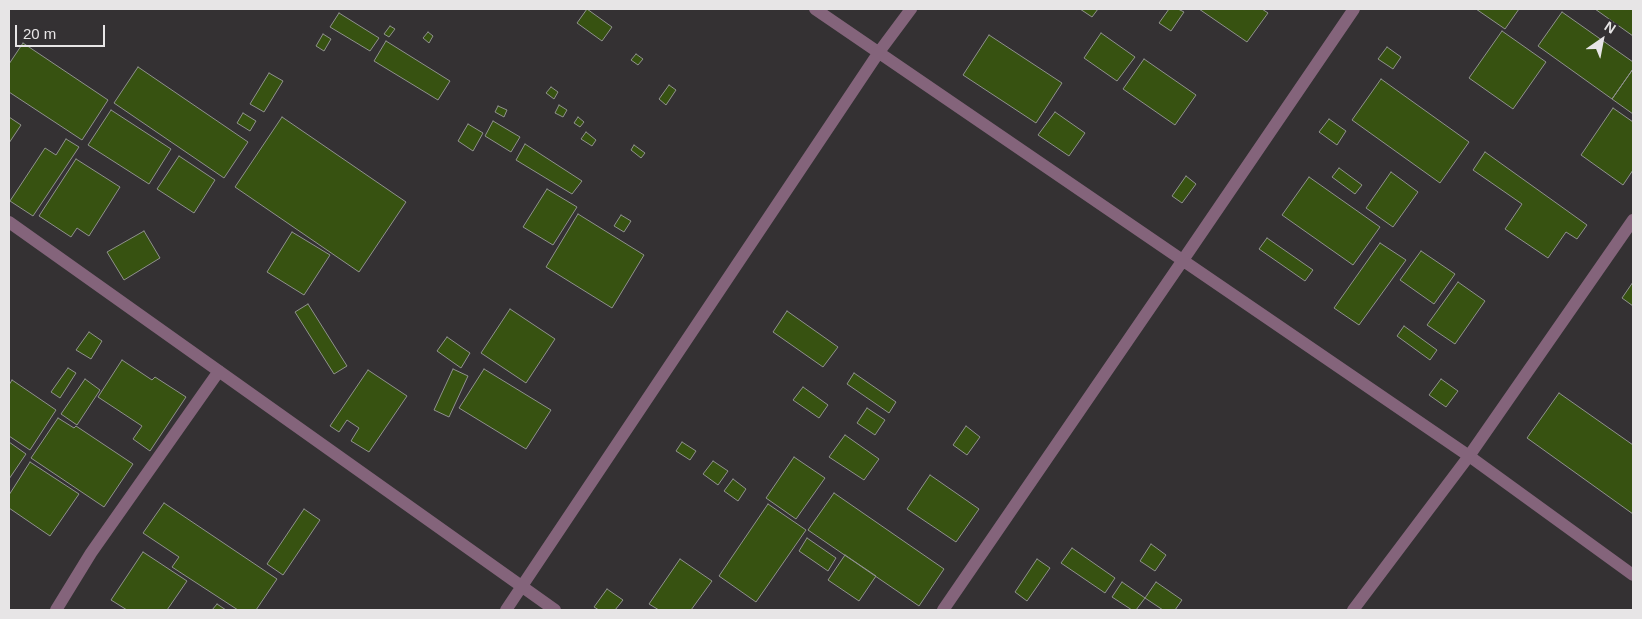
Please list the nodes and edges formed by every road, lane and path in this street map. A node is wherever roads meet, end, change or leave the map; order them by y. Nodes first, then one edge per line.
1 (815, 9) edge
2 (911, 9) edge
3 (1354, 9) edge
4 (879, 52) junction
5 (1633, 220) edge
6 (9, 222) edge
7 (1184, 260) junction
8 (219, 371) junction
9 (1469, 456) junction
10 (1633, 575) edge
11 (522, 587) junction
12 (56, 610) edge
13 (506, 610) edge
14 (555, 610) edge
15 (942, 610) edge
16 (1353, 610) edge

1 - 4 street
2 - 4 street
3 - 7 street
4 - 7 street
4 - 11 street
5 - 9 street
6 - 8 street
7 - 9 street
7 - 15 street
8 - 11 street
8 - 12 street
9 - 10 street
9 - 16 street
11 - 13 street
11 - 14 street

